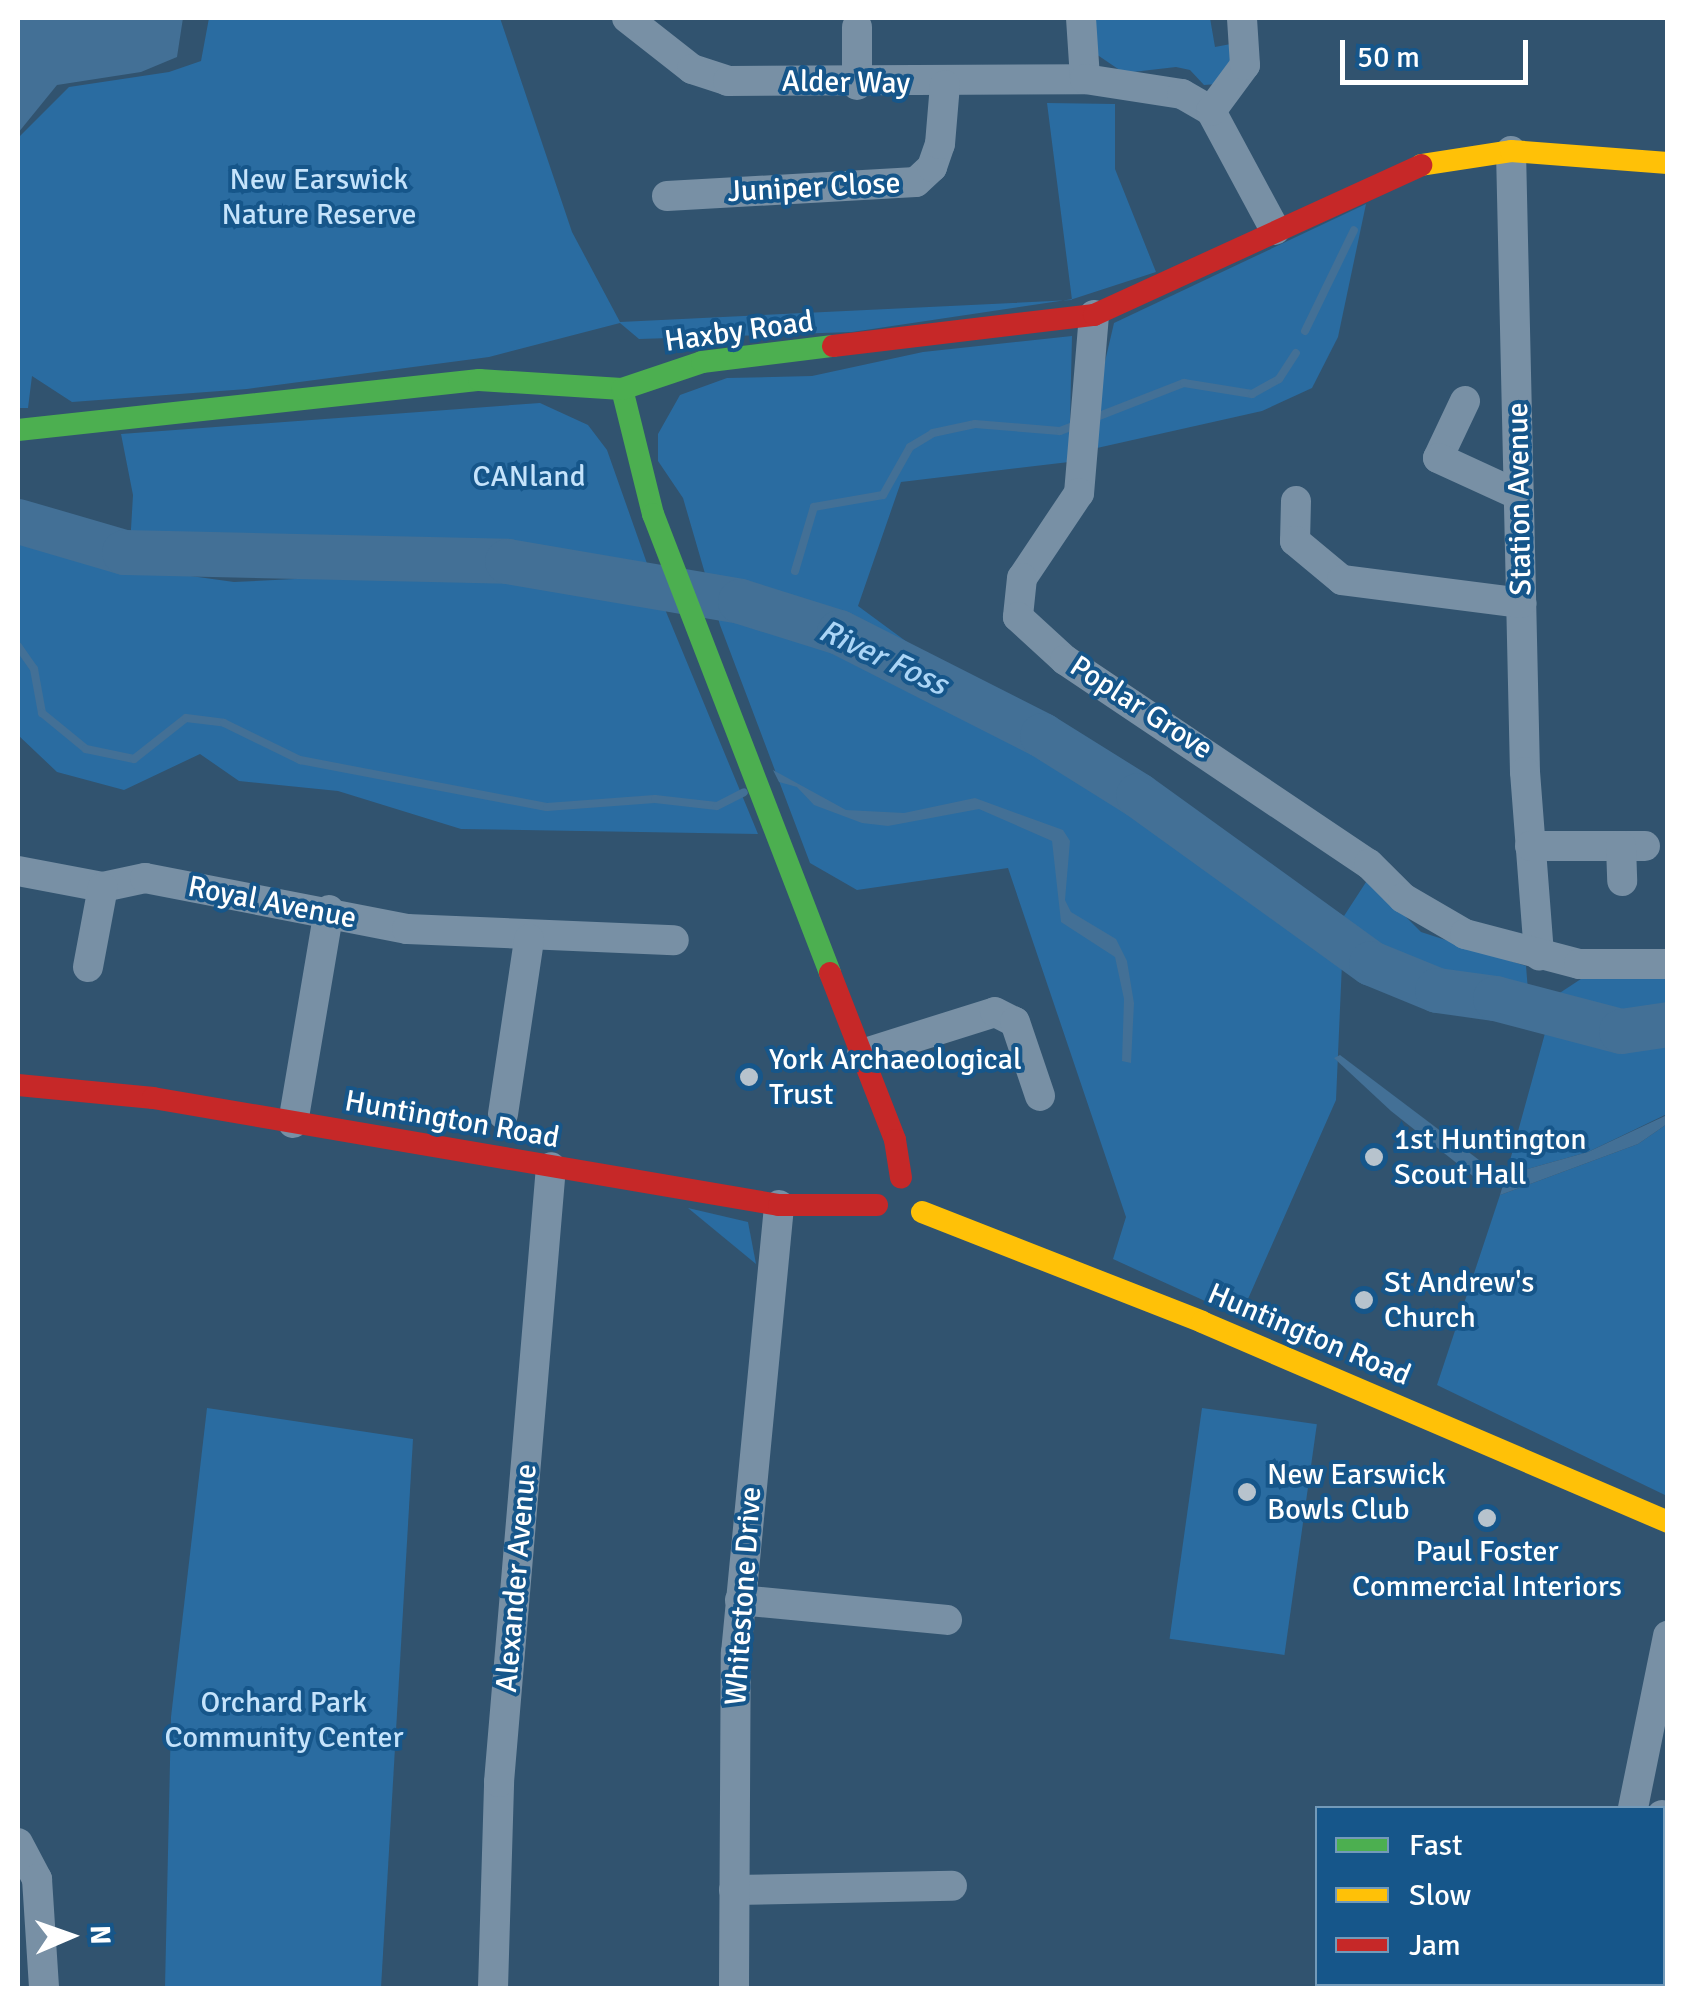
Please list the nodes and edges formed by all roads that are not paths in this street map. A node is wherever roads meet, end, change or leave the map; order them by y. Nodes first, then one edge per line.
1 (627, 18) edge
2 (1081, 18) edge
3 (1242, 18) edge
4 (857, 27) dead end
5 (1085, 79) junction
6 (856, 84) junction
7 (945, 85) junction
8 (1211, 111) junction
9 (1511, 151) junction
10 (1668, 163) edge
11 (667, 196) dead end
12 (1275, 230) junction
13 (1094, 315) junction
14 (622, 389) junction
15 (1466, 401) dead end
16 (18, 430) edge
17 (1519, 495) junction
18 (1296, 501) dead end
19 (1522, 603) junction
20 (1530, 846) junction
21 (18, 871) edge
22 (1622, 881) dead end
23 (103, 887) junction
24 (328, 910) junction
25 (529, 939) junction
26 (674, 940) dead end
27 (1538, 955) junction
28 (1668, 964) edge
29 (88, 967) dead end
30 (862, 1054) junction
31 (18, 1085) edge
32 (1040, 1096) dead end
33 (503, 1114) dead end
34 (293, 1123) junction
35 (551, 1168) junction
36 (902, 1178) junction
37 (876, 1204) junction
38 (779, 1205) junction
39 (922, 1212) junction
40 (1668, 1522) edge
41 (740, 1600) junction
42 (946, 1620) dead end
43 (1668, 1636) edge
44 (1648, 1806) edge
45 (18, 1843) edge
46 (952, 1886) dead end
47 (734, 1890) junction
48 (44, 1988) edge
49 (493, 1988) edge
50 (734, 1988) edge

1 - 6 street, Alder Way
2 - 5 street
3 - 8 street
4 - 6 street
5 - 7 street, Alder Way
5 - 8 street, Alder Way
6 - 7 street, Alder Way
7 - 11 street, Juniper Close
8 - 12 street
9 - 10 street, Haxby Road
9 - 12 street, Haxby Road
9 - 17 street, Station Avenue
12 - 13 street, Haxby Road
13 - 14 street, Haxby Road
13 - 27 street, Poplar Grove
14 - 16 street, Haxby Road
14 - 30 street
15 - 17 street
17 - 19 street, Station Avenue
18 - 19 street
19 - 20 street, Station Avenue
20 - 22 street
20 - 27 street, Station Avenue
21 - 23 street, Royal Avenue
23 - 24 street, Royal Avenue
23 - 29 street
24 - 25 street, Royal Avenue
24 - 34 street
25 - 26 street, Royal Avenue
25 - 33 street
27 - 28 street
30 - 32 street
30 - 36 street
31 - 34 street, Huntington Road
34 - 35 street, Huntington Road
35 - 38 street, Huntington Road
35 - 49 street, Alexander Avenue
36 - 37 street
36 - 39 street
37 - 38 street, Huntington Road
37 - 39 street
38 - 41 street, Whitestone Drive
39 - 40 street, Huntington Road
41 - 42 street
41 - 47 street, Whitestone Drive
43 - 44 street
45 - 48 street
46 - 47 street
47 - 50 street, Whitestone Drive

